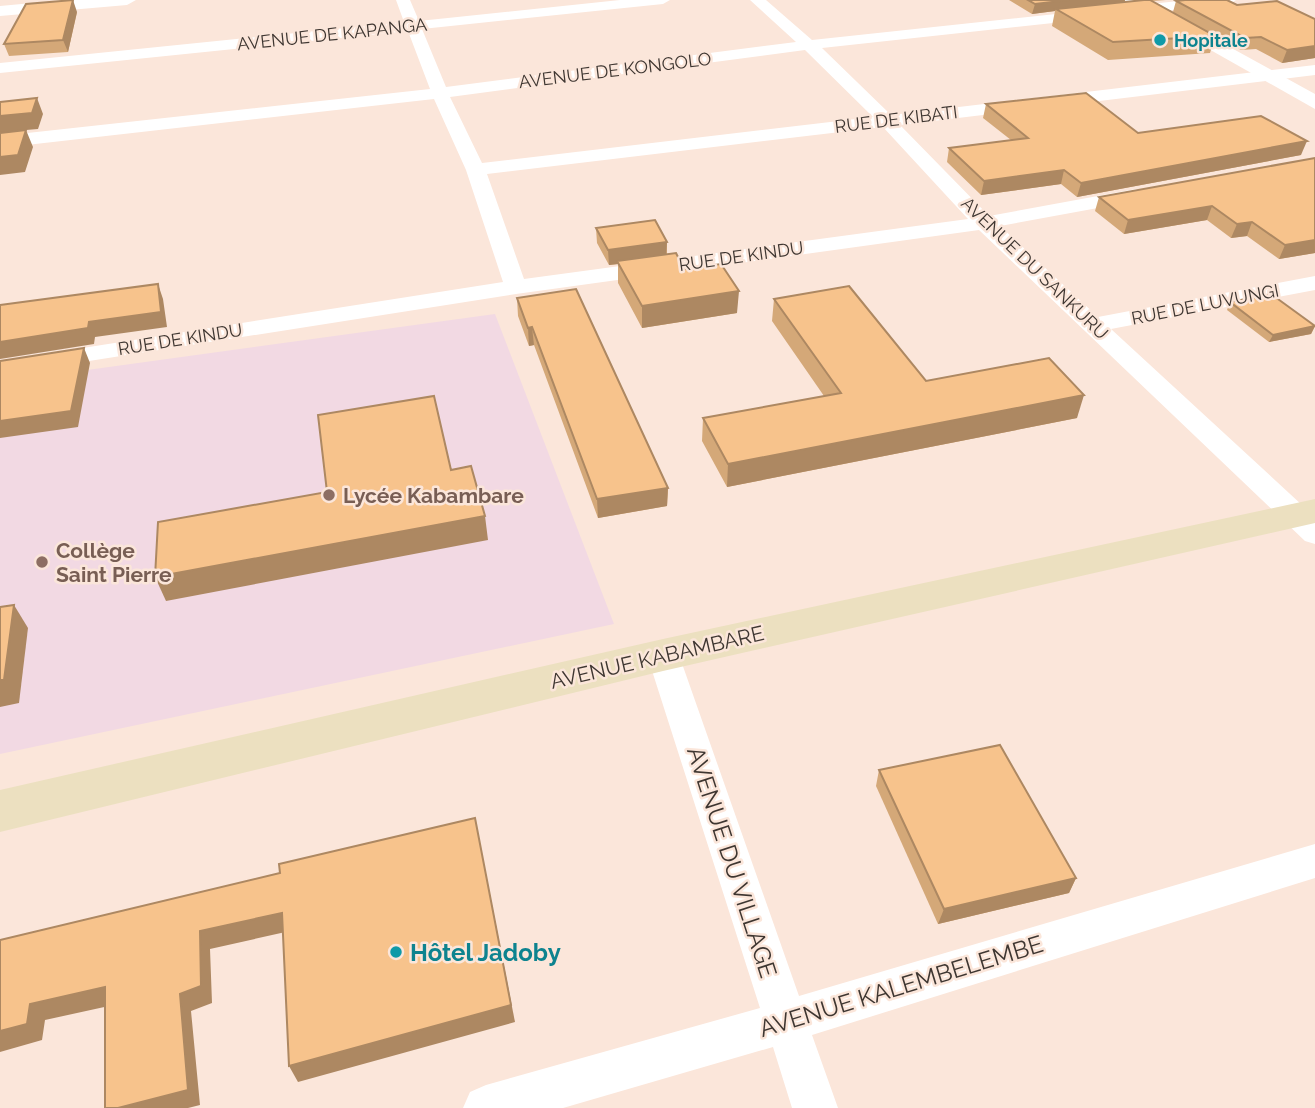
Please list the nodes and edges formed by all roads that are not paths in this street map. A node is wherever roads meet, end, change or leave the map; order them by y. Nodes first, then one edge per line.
1 (127, 0) edge
2 (403, 0) edge
3 (663, 0) edge
4 (757, 0) edge
5 (1229, 0) edge
6 (1140, 5) edge
7 (0, 11) edge
8 (411, 26) junction
9 (809, 45) junction
10 (0, 68) edge
11 (1315, 69) edge
12 (1266, 75) junction
13 (440, 93) junction
14 (1315, 103) edge
15 (886, 120) junction
16 (0, 142) edge
17 (476, 170) junction
18 (1153, 192) edge
19 (985, 223) junction
20 (1315, 283) edge
21 (516, 287) junction
22 (1095, 325) junction
23 (0, 368) edge
24 (1308, 520) edge
25 (663, 655) junction
26 (0, 811) edge
27 (1315, 861) edge
28 (784, 1022) junction
29 (486, 1108) edge
30 (815, 1108) edge

1 - 7 street
2 - 8 street
3 - 8 street, AVENUE DE KAPANGA
4 - 9 street, AVENUE DU SANKURU
5 - 6 street, AVENUE DE KONGOLO
6 - 9 street, AVENUE DE KONGOLO
6 - 12 street
8 - 10 street, AVENUE DE KAPANGA
8 - 13 street
9 - 13 street, AVENUE DE KONGOLO
9 - 15 street, AVENUE DU SANKURU
11 - 12 street, RUE DE KIBATI
12 - 14 street
12 - 15 street, RUE DE KIBATI
13 - 16 street, AVENUE DE KONGOLO
13 - 17 street
15 - 17 street, RUE DE KIBATI
15 - 19 street, AVENUE DU SANKURU
17 - 21 street
18 - 19 street, RUE DE KINDU
19 - 21 street, RUE DE KINDU
19 - 22 street, AVENUE DU SANKURU
20 - 22 street, RUE DE LUVUNGI
21 - 23 street, RUE DE KINDU
22 - 24 street, AVENUE DU SANKURU
24 - 25 main road, AVENUE KABAMBARE
25 - 26 main road, AVENUE KABAMBARE
25 - 28 street, AVENUE DU VILLAGE
27 - 28 street, AVENUE KALEMBELEMBE
28 - 29 street, AVENUE KALEMBELEMBE
28 - 30 street, AVENUE DU VILLAGE

